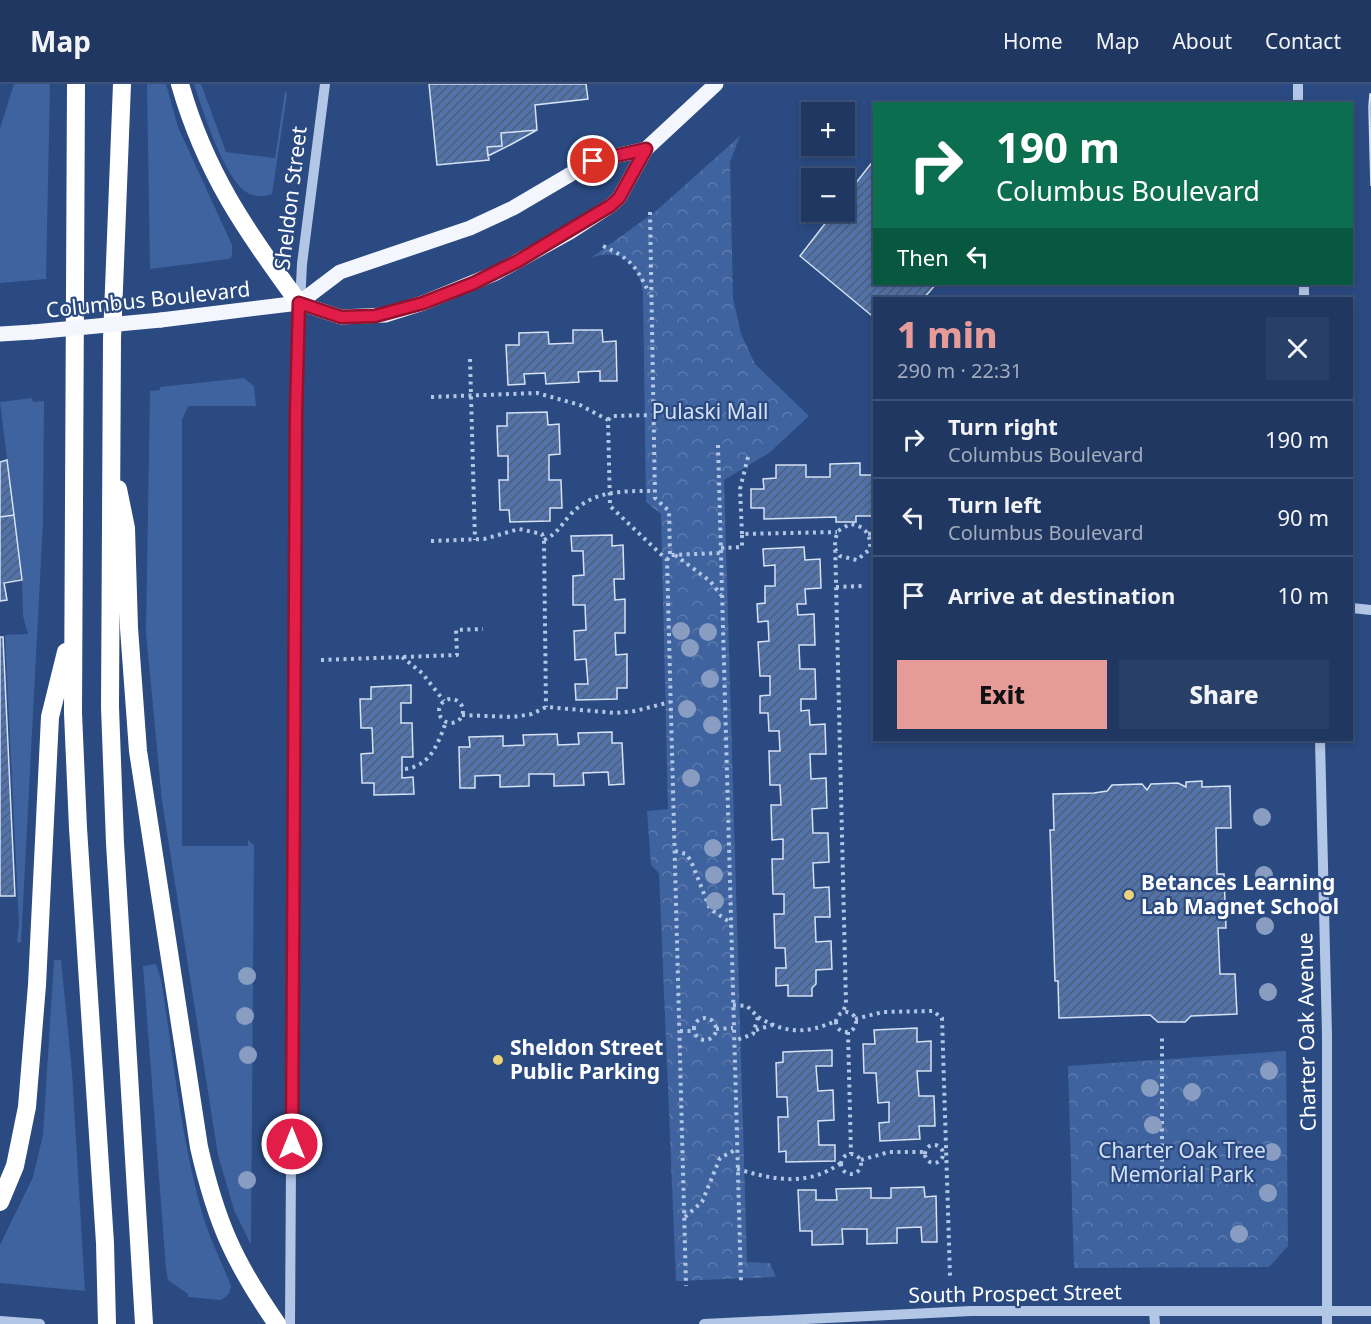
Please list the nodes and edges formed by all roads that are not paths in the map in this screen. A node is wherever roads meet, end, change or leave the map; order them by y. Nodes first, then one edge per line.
1 (76, 84) edge
2 (122, 84) edge
3 (180, 84) edge
4 (325, 84) edge
5 (716, 84) edge
6 (1298, 84) edge
7 (1298, 102) edge
8 (646, 149) junction
9 (299, 303) junction
10 (0, 334) edge
11 (111, 455) junction
12 (1353, 608) edge
13 (1371, 610) edge
14 (73, 621) junction
15 (1320, 741) edge
16 (0, 1203) edge
17 (1327, 1311) junction
18 (1371, 1311) edge
19 (1154, 1312) junction
20 (0, 1321) edge
21 (40, 1324) edge
22 (107, 1324) edge
23 (144, 1324) edge
24 (277, 1324) edge
25 (290, 1324) edge
26 (704, 1324) edge
27 (1155, 1324) edge
28 (1327, 1324) edge

1 - 14 highway
2 - 11 highway
3 - 9 highway
4 - 9 street, Sheldon Street
5 - 8 main road, Columbus Boulevard
6 - 7 street
8 - 9 main road
8 - 9 main road, Columbus Boulevard
9 - 10 main road, Columbus Boulevard, bridge
9 - 25 street, Sheldon Street
11 - 23 highway
11 - 24 highway
12 - 13 street
14 - 16 highway
14 - 22 highway
15 - 17 street, Charter Oak Avenue
17 - 18 street, South Prospect Street
17 - 19 street, South Prospect Street
17 - 28 street, Charter Oak Avenue
19 - 26 street, South Prospect Street
19 - 27 street
20 - 21 street

